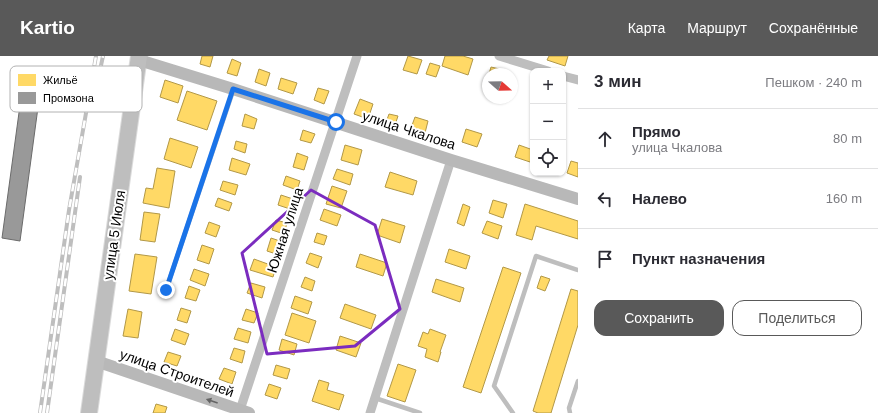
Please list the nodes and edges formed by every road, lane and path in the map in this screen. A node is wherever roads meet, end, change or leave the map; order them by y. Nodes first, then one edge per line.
1 (358, 56) edge
2 (499, 56) edge
3 (139, 58) edge
4 (538, 68) edge
5 (566, 77) edge
6 (578, 80) edge
7 (233, 89) junction
8 (131, 112) edge
9 (336, 122) junction
10 (451, 160) junction
11 (578, 199) edge
12 (578, 270) edge
13 (166, 290) dead end
14 (96, 361) junction
15 (578, 381) edge
16 (375, 398) junction
17 (243, 412) edge
18 (89, 413) edge
19 (370, 413) edge
20 (420, 413) edge
21 (513, 413) edge
22 (570, 413) edge

1 - 9 street, Южная улица
2 - 4 street
3 - 7 street, улица Чкалова
5 - 6 street
7 - 9 street, улица Чкалова
7 - 13 lane
8 - 14 highway, улица 5 Июля
9 - 10 street, улица Чкалова
9 - 17 street, Южная улица
10 - 11 street, улица Чкалова
10 - 16 street
12 - 21 lane
17 -> 14 street, улица Строителей
14 - 18 highway, улица 5 Июля
15 - 22 lane
16 - 19 street
16 - 20 lane

